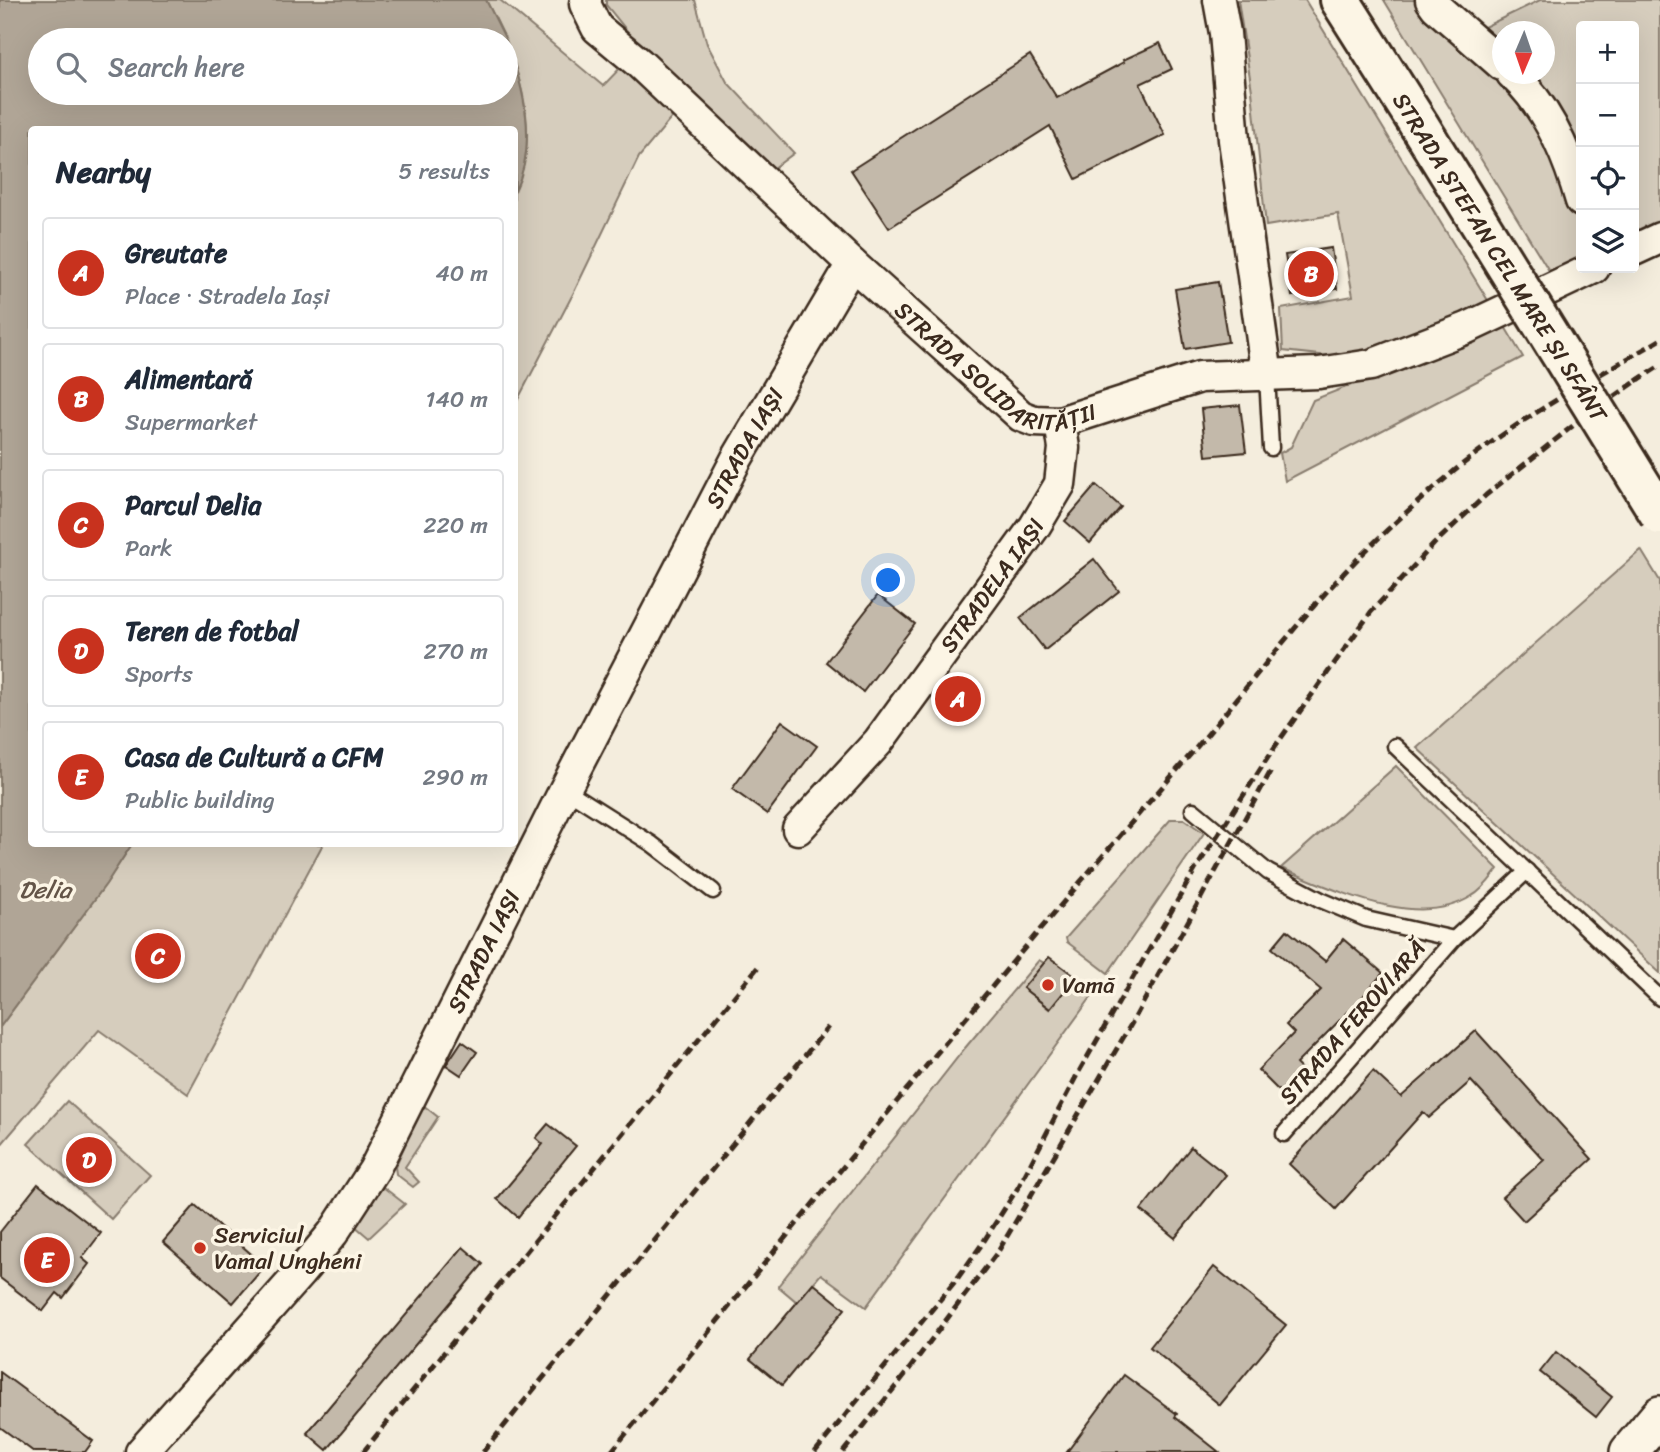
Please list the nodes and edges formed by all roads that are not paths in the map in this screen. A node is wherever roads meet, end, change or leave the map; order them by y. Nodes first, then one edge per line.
1 (586, 0) edge
2 (1219, 0) edge
3 (1340, 0) edge
4 (1431, 0) edge
5 (1492, 55) edge
6 (1523, 84) edge
7 (1576, 187) edge
8 (1660, 238) edge
9 (1639, 248) edge
10 (852, 264) junction
11 (1583, 273) edge
12 (1267, 376) junction
13 (1060, 422) junction
14 (1271, 448) dead end
15 (1660, 515) edge
16 (1395, 746) dead end
17 (565, 789) junction
18 (1193, 810) dead end
19 (798, 830) dead end
20 (1527, 871) junction
21 (713, 891) dead end
22 (1454, 939) junction
23 (1660, 998) edge
24 (1284, 1134) dead end
25 (1660, 1415) edge
26 (141, 1452) edge
27 (1629, 1452) edge

1 - 10 street, STRADA SOLIDARITĂȚII
2 - 12 street
3 - 15 main road, STRADA ȘTEFAN CEL MARE ȘI SFÂNT, bridge
4 - 5 street
6 - 7 street
8 - 9 street
10 - 13 street, STRADA SOLIDARITĂȚII
10 - 17 street, STRADA IAȘI
11 - 12 street, STRADA SOLIDARITĂȚII
12 - 13 street, STRADA SOLIDARITĂȚII
12 - 14 lane
13 - 19 street, STRADELA IAȘI
16 - 20 lane
17 - 21 lane
17 - 26 street, STRADA IAȘI
18 - 22 lane, STRADA FEROVIARĂ
20 - 22 lane, STRADA FEROVIARĂ
20 - 23 lane
22 - 24 lane, STRADA FEROVIARĂ
25 - 27 street

